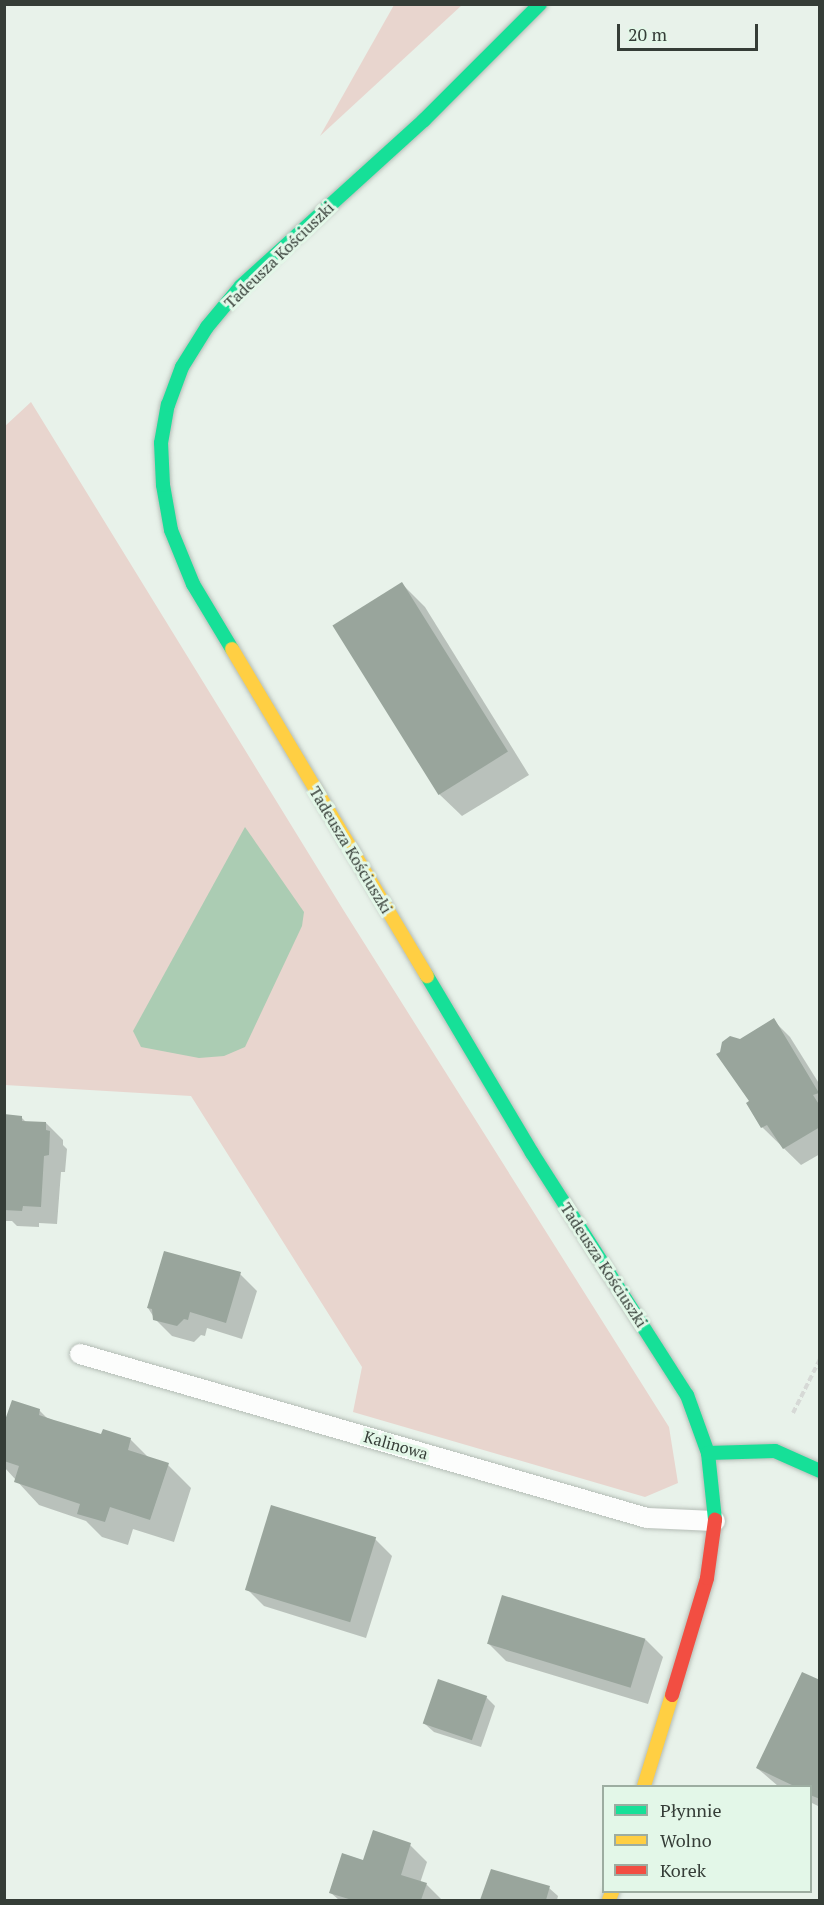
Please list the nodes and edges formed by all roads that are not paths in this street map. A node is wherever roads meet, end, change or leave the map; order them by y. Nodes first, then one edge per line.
1 (540, 4) edge
2 (80, 1353) dead end
3 (708, 1453) junction
4 (819, 1471) edge
5 (715, 1521) junction
6 (644, 1785) edge

1 - 3 street, Tadeusza Kościuszki
2 - 5 lane, Kalinowa
3 - 4 street
3 - 5 street, Tadeusza Kościuszki
5 - 6 street, Tadeusza Kościuszki

